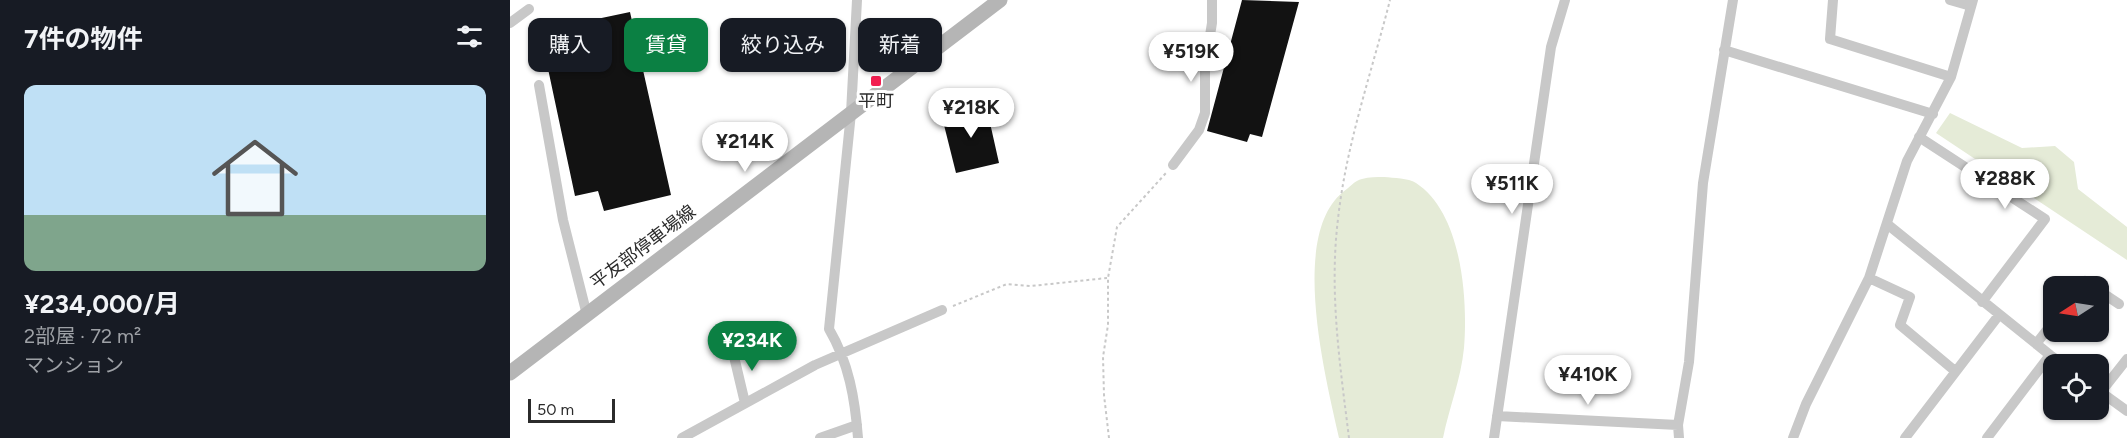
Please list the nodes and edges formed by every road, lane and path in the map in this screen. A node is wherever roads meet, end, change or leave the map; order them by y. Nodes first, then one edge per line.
1 (857, 0) edge
2 (1000, 0) edge
3 (1212, 0) edge
4 (1390, 0) edge
5 (1565, 0) edge
6 (1733, 0) edge
7 (1833, 0) edge
8 (1950, 0) edge
9 (1972, 3) edge
10 (529, 9) dead end
11 (510, 23) edge
12 (1724, 50) junction
13 (1951, 77) junction
14 (539, 86) dead end
15 (851, 113) junction
16 (1933, 114) junction
17 (1919, 137) junction
18 (1173, 165) joint
19 (1887, 224) junction
20 (1108, 278) junction
21 (1869, 278) junction
22 (2109, 297) edge
23 (1982, 302) junction
24 (2119, 304) dead end
25 (942, 310) joint
26 (587, 315) junction
27 (1999, 315) junction
28 (2043, 335) edge
29 (2036, 344) junction
30 (732, 348) dead end
31 (843, 352) junction
32 (2049, 354) edge
33 (2127, 359) edge
34 (2043, 364) edge
35 (1955, 371) junction
36 (510, 372) edge
37 (2109, 380) edge
38 (2109, 398) edge
39 (745, 403) junction
40 (2127, 411) edge
41 (1497, 416) junction
42 (857, 425) junction
43 (1678, 425) junction
44 (682, 438) edge
45 (820, 438) edge
46 (858, 438) edge
47 (1108, 438) edge
48 (1349, 438) edge
49 (1494, 438) edge
50 (1679, 438) edge
51 (1793, 438) edge
52 (1905, 438) edge
53 (1987, 438) edge

1 - 15 street
2 - 15 main road, 平友部停車場線
3 - 18 street
4 - 48 path
5 - 41 street
6 - 12 street
7 - 13 street
8 - 9 street
9 - 13 street
10 - 11 street
12 - 16 street
12 - 43 street
13 - 16 street
14 - 26 street
15 - 26 main road, 平友部停車場線
15 - 31 street
16 - 17 street
17 - 19 street
17 - 23 street
18 - 20 path
19 - 21 street
19 - 23 street
20 - 25 path
20 - 47 path
21 - 35 street
21 - 51 street
22 - 24 street
23 - 27 street
25 - 31 street
26 - 36 main road, 平友部停車場線
27 - 29 street
27 - 35 street
28 - 29 street
29 - 32 street
30 - 39 street
31 - 39 street
31 - 42 street
33 - 37 street
34 - 53 street
35 - 52 street
38 - 40 street
39 - 44 street
41 - 43 street
41 - 49 street
42 - 45 street
42 - 46 street
43 - 50 street

